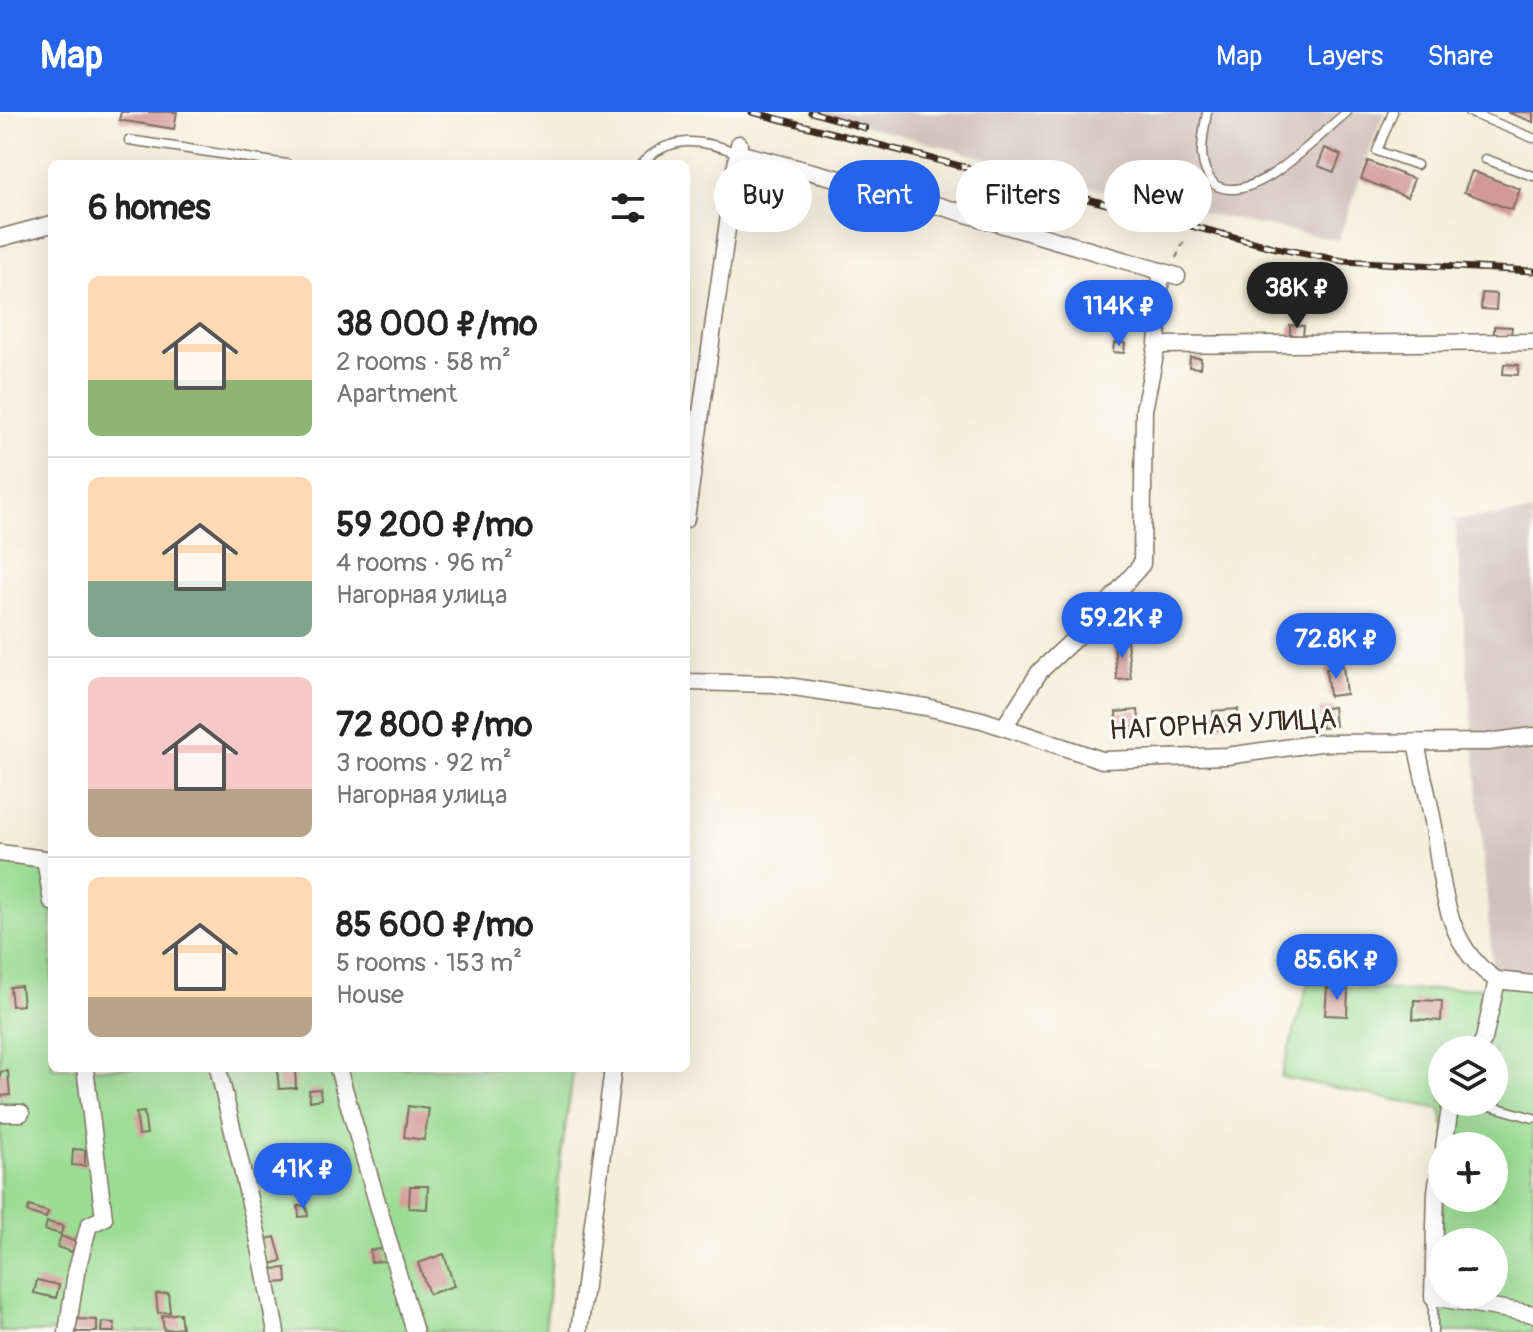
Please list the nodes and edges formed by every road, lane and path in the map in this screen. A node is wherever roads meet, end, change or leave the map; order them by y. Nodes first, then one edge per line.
1 (1207, 112) edge
2 (1347, 112) edge
3 (1393, 112) edge
4 (1469, 112) edge
5 (1533, 138) edge
6 (129, 140) dead end
7 (739, 148) junction
8 (1485, 159) dead end
9 (261, 160) edge
10 (645, 160) edge
11 (1417, 165) dead end
12 (1533, 176) edge
13 (1213, 183) joint
14 (48, 225) edge
15 (0, 238) edge
16 (1184, 241) dead end
17 (1169, 273) junction
18 (1533, 342) edge
19 (1157, 345) junction
20 (690, 491) edge
21 (690, 682) edge
22 (1004, 727) junction
23 (1533, 736) edge
24 (1416, 742) junction
25 (0, 853) edge
26 (48, 859) edge
27 (1497, 980) junction
28 (1533, 984) edge
29 (1485, 1036) edge
30 (86, 1072) edge
31 (219, 1072) edge
32 (339, 1072) edge
33 (612, 1072) edge
34 (1508, 1111) edge
35 (0, 1113) edge
36 (21, 1113) dead end
37 (1533, 1118) edge
38 (1433, 1308) edge
39 (1498, 1308) edge
40 (1533, 1314) edge
41 (67, 1332) edge
42 (276, 1332) edge
43 (415, 1332) edge
44 (579, 1332) edge
45 (1433, 1332) edge

1 - 13 lane
2 - 13 lane
3 - 11 lane
4 - 5 lane
6 - 9 lane
7 - 10 lane
7 - 17 street
7 - 20 street
8 - 12 lane
14 - 15 street
16 - 17 path
17 - 19 street
18 - 19 street
19 - 22 street
21 - 22 street, НАГОРНАЯ УЛИЦА
22 - 24 street, НАГОРНАЯ УЛИЦА
23 - 24 street, НАГОРНАЯ УЛИЦА
24 - 27 street
25 - 26 street
27 - 28 street
27 - 29 street
30 - 41 street
31 - 42 street
32 - 43 street
33 - 44 street
34 - 37 lane
35 - 36 street
38 - 45 lane
39 - 40 street

